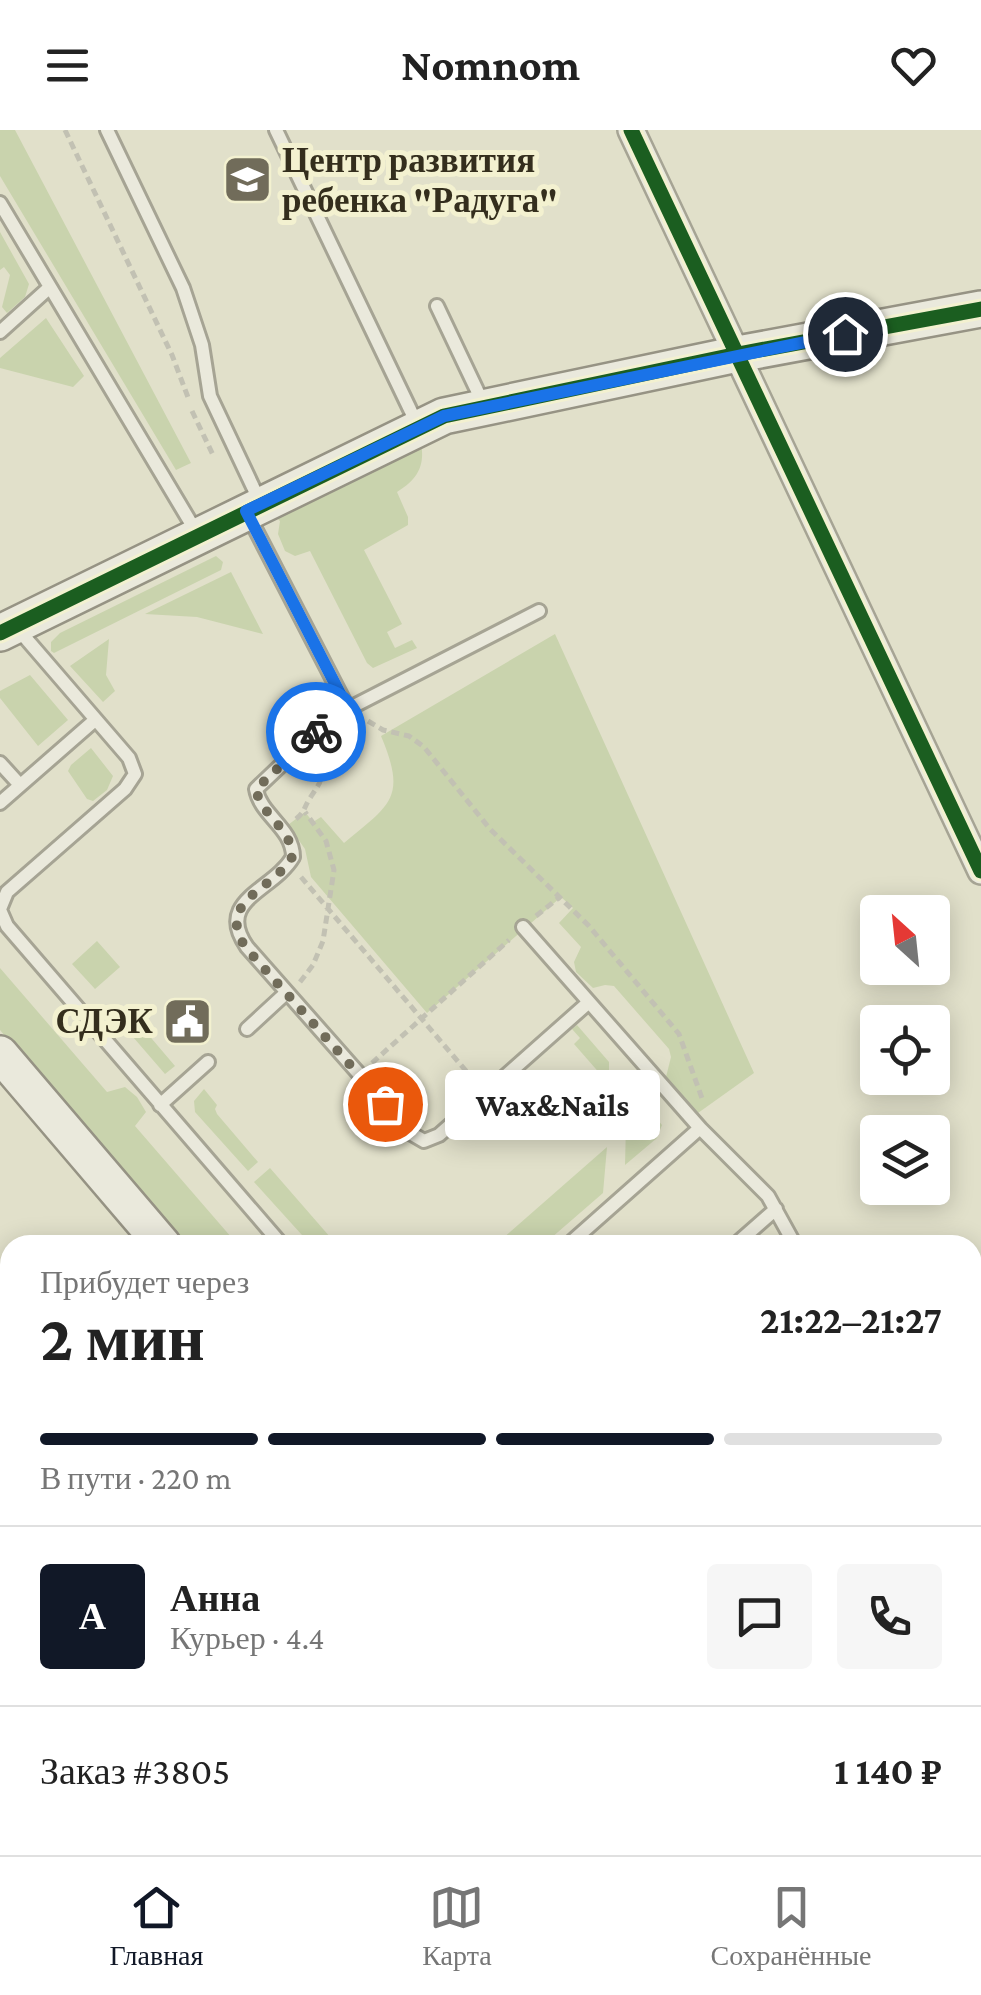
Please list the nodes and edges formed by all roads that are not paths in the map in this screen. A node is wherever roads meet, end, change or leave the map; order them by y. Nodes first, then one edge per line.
1 (108, 130) edge
2 (276, 130) edge
3 (631, 130) edge
4 (0, 203) edge
5 (50, 287) junction
6 (437, 306) dead end
7 (981, 309) edge
8 (0, 332) edge
9 (738, 354) junction
10 (484, 406) junction
11 (418, 427) junction
12 (254, 507) junction
13 (198, 534) junction
14 (539, 611) dead end
15 (7, 629) edge
16 (348, 709) junction
17 (95, 720) junction
18 (0, 763) edge
19 (20, 785) junction
20 (0, 803) edge
21 (981, 872) edge
22 (0, 909) edge
23 (523, 928) road end
24 (286, 994) junction
25 (589, 1002) junction
26 (247, 1029) dead end
27 (2, 1058) edge
28 (208, 1062) dead end
29 (160, 1105) junction
30 (700, 1128) junction
31 (776, 1208) junction
32 (154, 1235) edge
33 (273, 1235) edge
34 (579, 1235) edge
35 (746, 1235) edge
36 (790, 1235) edge

1 - 12 lane
2 - 11 lane
3 - 9 street
4 - 5 lane
5 - 8 lane
5 - 13 lane
6 - 10 lane
7 - 9 street
9 - 10 street
9 - 21 street
10 - 11 street
11 - 12 street
12 - 13 street
12 - 16 lane
13 - 15 street
14 - 16 lane
15 - 17 lane
16 - 24 lane
17 - 19 lane
17 - 22 lane
18 - 19 lane
19 - 20 lane
22 - 29 lane
23 - 25 lane
24 - 25 lane
24 - 26 lane
25 - 30 lane
27 - 32 street
28 - 29 lane
29 - 33 lane
30 - 31 lane
30 - 34 lane
31 - 35 lane
31 - 36 lane

